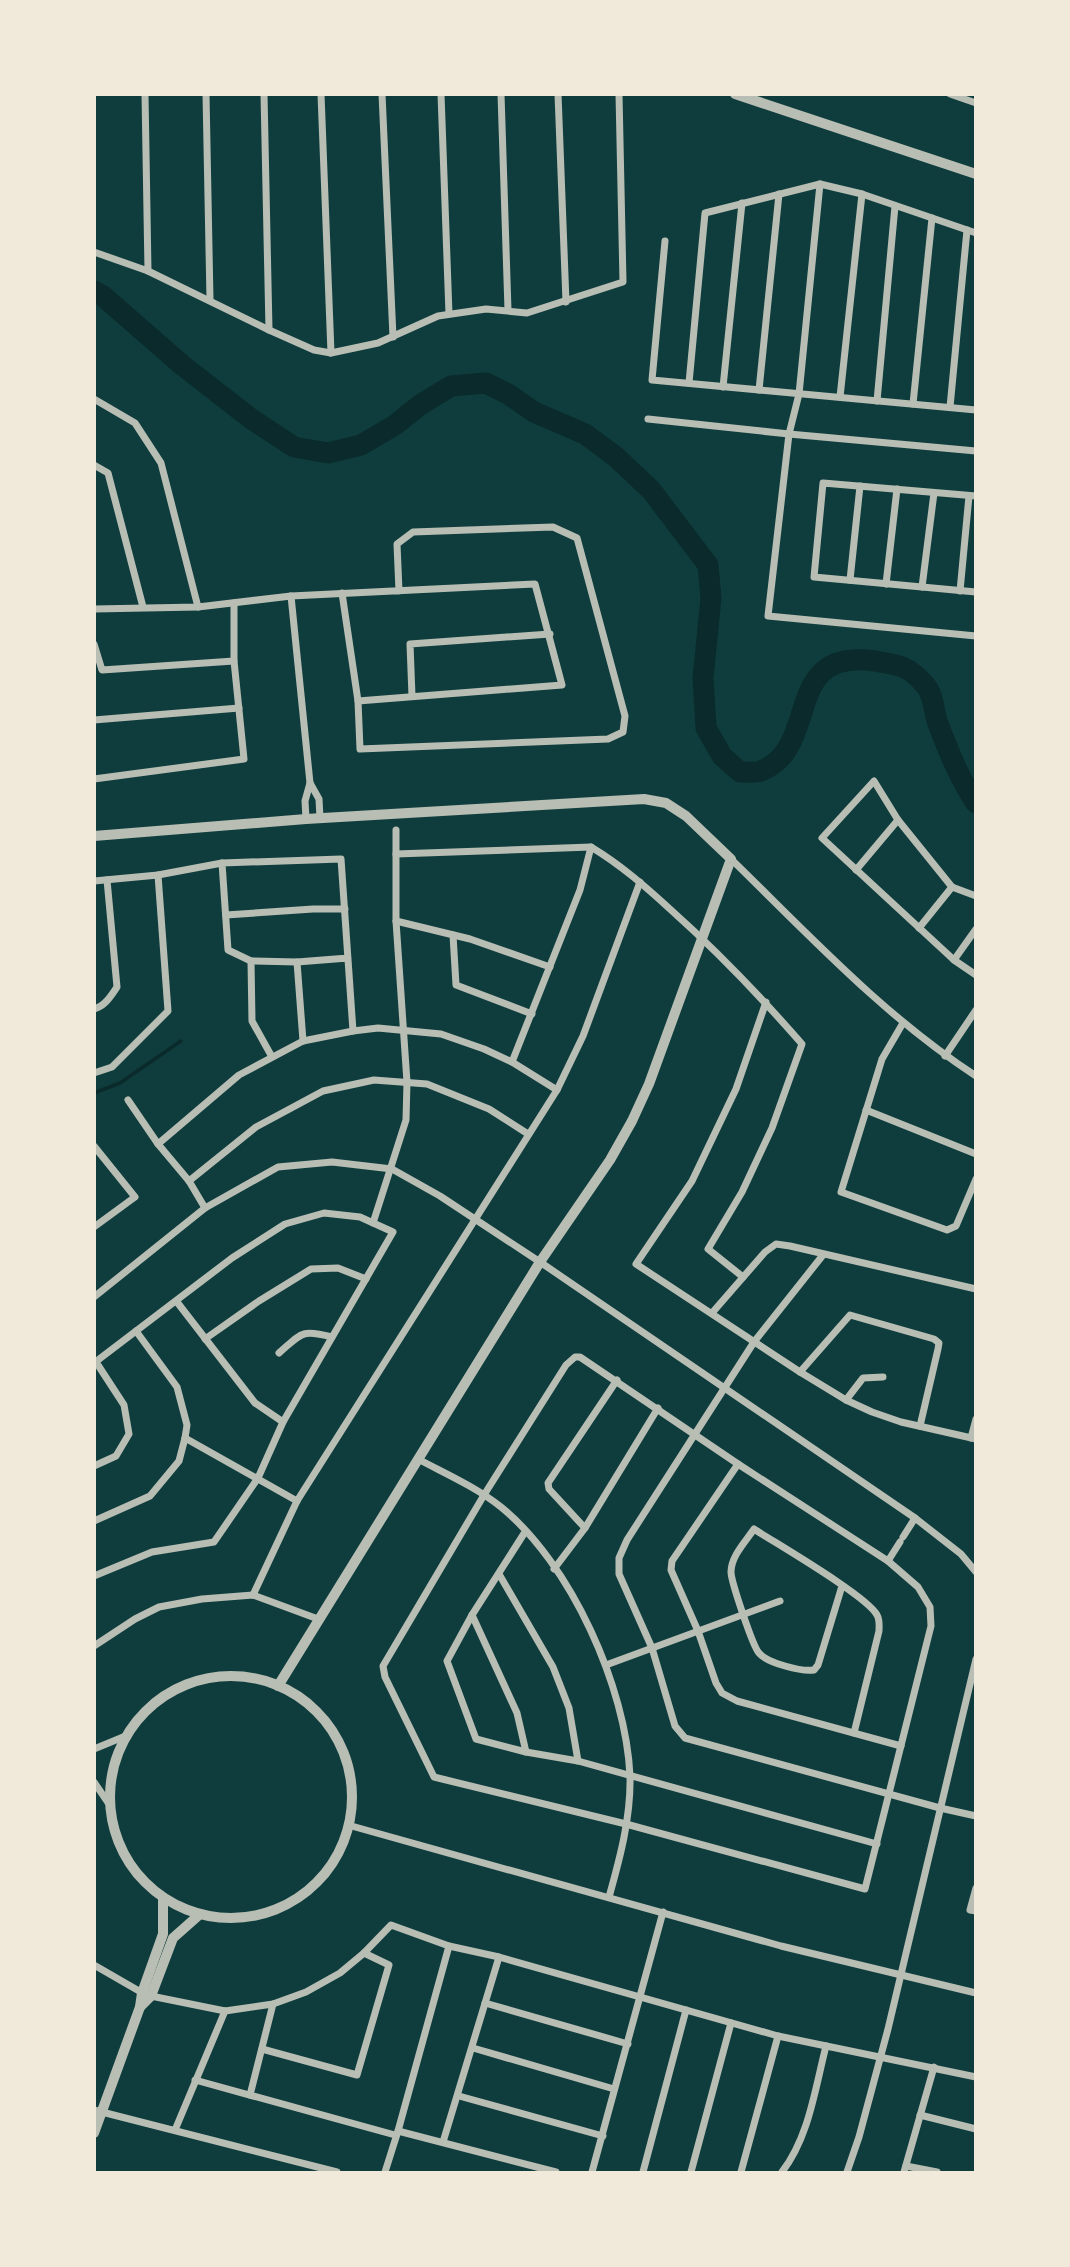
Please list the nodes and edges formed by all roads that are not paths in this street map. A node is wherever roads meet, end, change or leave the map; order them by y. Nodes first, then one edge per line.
1 (145, 94) edge
2 (205, 94) edge
3 (264, 94) edge
4 (321, 94) edge
5 (382, 94) edge
6 (441, 94) edge
7 (501, 94) edge
8 (558, 94) edge
9 (619, 94) edge
10 (736, 94) edge
11 (950, 94) edge
12 (749, 97) edge
13 (975, 103) edge
14 (975, 174) edge
15 (820, 184) junction
16 (779, 194) junction
17 (862, 194) junction
18 (742, 203) junction
19 (895, 206) junction
20 (932, 218) junction
21 (967, 230) junction
22 (975, 233) edge
23 (665, 241) dead end
24 (94, 252) edge
25 (148, 271) junction
26 (210, 300) junction
27 (566, 302) junction
28 (509, 310) junction
29 (449, 314) junction
30 (269, 330) junction
31 (393, 337) junction
32 (331, 353) junction
33 (688, 383) junction
34 (723, 387) junction
35 (759, 390) junction
36 (799, 394) junction
37 (840, 397) junction
38 (94, 399) edge
39 (877, 401) junction
40 (913, 404) junction
41 (950, 407) junction
42 (975, 410) edge
43 (648, 419) dead end
44 (789, 434) junction
45 (975, 451) edge
46 (94, 466) edge
47 (860, 486) junction
48 (897, 489) junction
49 (934, 493) junction
50 (972, 496) edge
51 (850, 580) junction
52 (886, 584) junction
53 (922, 587) junction
54 (399, 591) junction
55 (960, 591) junction
56 (975, 592) edge
57 (342, 593) junction
58 (291, 596) junction
59 (234, 603) junction
60 (143, 607) junction
61 (198, 607) junction
62 (94, 609) edge
63 (550, 634) junction
64 (975, 636) edge
65 (94, 644) edge
66 (234, 662) junction
67 (412, 696) junction
68 (358, 701) junction
69 (239, 708) junction
70 (94, 720) edge
71 (94, 779) edge
72 (310, 783) junction
73 (320, 818) junction
74 (306, 819) junction
75 (898, 820) junction
76 (397, 830) dead end
77 (94, 836) edge
78 (592, 847) junction
79 (396, 854) junction
80 (731, 859) junction
81 (222, 863) junction
82 (856, 870) junction
83 (158, 875) junction
84 (107, 880) junction
85 (94, 881) edge
86 (640, 882) junction
87 (952, 887) junction
88 (975, 896) edge
89 (345, 909) junction
90 (226, 915) junction
91 (396, 921) junction
92 (919, 928) junction
93 (975, 929) edge
94 (453, 935) junction
95 (701, 937) junction
96 (348, 958) junction
97 (954, 960) junction
98 (251, 961) junction
99 (297, 962) junction
100 (550, 967) junction
101 (975, 975) edge
102 (766, 1002) junction
103 (94, 1009) edge
104 (975, 1010) edge
105 (532, 1014) junction
106 (903, 1023) junction
107 (403, 1029) junction
108 (353, 1031) junction
109 (303, 1041) junction
110 (945, 1056) junction
111 (272, 1057) junction
112 (512, 1062) junction
113 (94, 1073) edge
114 (975, 1076) edge
115 (407, 1082) junction
116 (556, 1090) junction
117 (128, 1100) dead end
118 (866, 1110) junction
119 (528, 1134) junction
120 (158, 1144) junction
121 (94, 1146) edge
122 (975, 1154) edge
123 (392, 1169) junction
124 (975, 1179) edge
125 (189, 1181) junction
126 (972, 1200) edge
127 (205, 1208) junction
128 (476, 1219) junction
129 (373, 1223) junction
130 (94, 1227) edge
131 (823, 1255) junction
132 (540, 1262) junction
133 (743, 1277) junction
134 (366, 1279) junction
135 (975, 1289) edge
136 (94, 1297) edge
137 (177, 1302) junction
138 (712, 1313) junction
139 (136, 1331) junction
140 (332, 1337) junction
141 (205, 1339) junction
142 (754, 1342) junction
143 (279, 1353) dead end
144 (95, 1363) edge
145 (800, 1372) junction
146 (883, 1377) dead end
147 (617, 1380) junction
148 (723, 1388) junction
149 (846, 1400) junction
150 (658, 1408) junction
151 (975, 1419) edge
152 (283, 1422) junction
153 (920, 1426) junction
154 (694, 1434) junction
155 (185, 1438) junction
156 (973, 1439) edge
157 (418, 1459) junction
158 (738, 1464) junction
159 (94, 1466) edge
160 (258, 1478) junction
161 (484, 1495) junction
162 (297, 1501) junction
163 (915, 1518) junction
164 (94, 1521) edge
165 (585, 1528) junction
166 (525, 1532) junction
167 (888, 1561) junction
168 (554, 1569) junction
169 (975, 1572) edge
170 (499, 1574) junction
171 (94, 1576) edge
172 (842, 1586) junction
173 (253, 1595) junction
174 (780, 1601) dead end
175 (472, 1615) junction
176 (744, 1615) junction
177 (318, 1619) junction
178 (698, 1631) junction
179 (94, 1646) edge
180 (652, 1648) junction
181 (975, 1659) edge
182 (606, 1665) junction
183 (278, 1686) junction
184 (854, 1733) junction
185 (128, 1735) junction
186 (901, 1746) junction
187 (94, 1749) edge
188 (526, 1752) junction
189 (578, 1761) junction
190 (630, 1776) junction
191 (94, 1782) edge
192 (889, 1793) junction
193 (111, 1807) junction
194 (940, 1808) junction
195 (975, 1816) edge
196 (626, 1824) junction
197 (348, 1825) junction
198 (877, 1844) junction
199 (975, 1888) edge
200 (609, 1897) junction
201 (163, 1898) junction
202 (663, 1912) junction
203 (975, 1912) edge
204 (199, 1915) junction
205 (449, 1946) junction
206 (364, 1953) junction
207 (499, 1956) junction
208 (94, 1965) edge
209 (901, 1976) junction
210 (975, 1993) edge
211 (146, 1994) junction
212 (640, 1998) junction
213 (485, 2003) junction
214 (273, 2004) junction
215 (687, 2010) junction
216 (225, 2011) junction
217 (732, 2023) junction
218 (778, 2036) junction
219 (628, 2044) junction
220 (826, 2046) junction
221 (473, 2048) junction
222 (262, 2049) junction
223 (880, 2056) junction
224 (934, 2067) junction
225 (975, 2077) edge
226 (195, 2080) junction
227 (614, 2089) junction
228 (250, 2095) junction
229 (458, 2096) junction
230 (98, 2112) edge
231 (920, 2115) junction
232 (975, 2129) edge
233 (175, 2130) junction
234 (94, 2133) edge
235 (397, 2133) junction
236 (603, 2136) junction
237 (443, 2143) junction
238 (905, 2169) edge
239 (334, 2172) edge
240 (384, 2172) edge
241 (556, 2172) edge
242 (592, 2172) edge
243 (643, 2172) edge
244 (691, 2172) edge
245 (741, 2172) edge
246 (782, 2172) edge
247 (847, 2172) edge
248 (937, 2172) edge

1 - 25 street
2 - 26 street
3 - 30 street
4 - 32 street
5 - 31 street
6 - 29 street
7 - 28 street
8 - 27 street
9 - 27 street
10 - 12 street
11 - 13 street
12 - 14 street
15 - 16 street
15 - 17 street
15 - 36 street
16 - 18 street
16 - 35 street
17 - 19 street
17 - 37 street
18 - 33 street
18 - 34 street
19 - 20 street
19 - 39 street
20 - 21 street
20 - 40 street
21 - 22 street
21 - 41 street
23 - 33 street
24 - 25 street
25 - 26 street
26 - 30 street
27 - 28 street
28 - 29 street
29 - 31 street
30 - 32 street
31 - 32 street
33 - 34 street
34 - 35 street
35 - 36 street
36 - 37 street
36 - 44 street
37 - 39 street
38 - 61 street
39 - 40 street
40 - 41 street
41 - 42 street
43 - 44 street
44 - 45 street
44 - 64 street
46 - 60 street
47 - 48 street
47 - 51 street
47 - 51 street
48 - 49 street
48 - 52 street
49 - 50 street
49 - 53 street
50 - 55 street
51 - 52 street
52 - 53 street
53 - 55 street
54 - 57 street
54 - 63 street
54 - 68 street
55 - 56 street
57 - 58 street
57 - 68 street
58 - 59 street
58 - 72 street
59 - 61 street
59 - 66 street
60 - 61 street
60 - 62 street
63 - 67 street
63 - 67 street
65 - 66 street
66 - 69 street
67 - 68 street
69 - 70 street
69 - 71 street
72 - 73 street
72 - 74 street
73 - 74 street
73 - 80 street
74 - 77 street
75 - 82 street
75 - 82 street
75 - 87 street
76 - 79 street
78 - 79 street
78 - 86 street
78 - 100 street
79 - 91 street
80 - 95 street
80 - 106 street
81 - 83 street
81 - 89 street
81 - 90 street
82 - 92 street
83 - 84 street
83 - 113 street
84 - 85 street
84 - 103 street
86 - 95 street
86 - 116 street
87 - 88 street
87 - 92 street
89 - 90 street
89 - 96 street
90 - 98 street
91 - 94 street
91 - 107 street
92 - 97 street
93 - 97 street
94 - 100 street
94 - 105 street
95 - 102 street
95 - 132 street
96 - 99 street
96 - 108 street
97 - 101 street
98 - 99 street
98 - 111 street
99 - 109 street
100 - 105 street
102 - 133 street
102 - 138 street
104 - 110 street
105 - 112 street
106 - 110 street
106 - 118 street
107 - 108 street
107 - 112 street
107 - 115 street
108 - 109 street
109 - 111 street
110 - 114 street
111 - 120 street
112 - 116 street
115 - 119 street
115 - 123 street
115 - 125 street
116 - 119 street
117 - 120 street
118 - 122 street
118 - 126 street
119 - 128 street
120 - 125 street
121 - 130 street
123 - 127 street
123 - 128 street
123 - 129 street
124 - 126 street
125 - 127 street
127 - 136 street
128 - 132 street
128 - 162 street
129 - 134 street
129 - 137 street
131 - 133 street
131 - 135 street
131 - 142 street
132 - 148 street
132 - 157 street
133 - 138 street
134 - 140 street
134 - 141 street
137 - 139 street
137 - 141 street
138 - 142 street
139 - 144 street
139 - 155 street
140 - 143 street
140 - 152 street
141 - 152 street
142 - 145 street
142 - 148 street
144 - 159 street
145 - 149 street
145 - 153 street
146 - 149 street
147 - 150 street
147 - 161 street
147 - 165 street
148 - 154 street
148 - 163 street
149 - 153 street
150 - 154 street
150 - 165 street
151 - 156 street
152 - 160 street
153 - 156 street
154 - 158 street
154 - 180 street
155 - 160 street
155 - 164 street
157 - 161 street
157 - 177 street
158 - 167 street
158 - 178 street
160 - 162 street
160 - 171 street
161 - 166 street
161 - 196 street
162 - 173 street
163 - 167 street
163 - 169 street
165 - 168 street
166 - 168 street
166 - 170 street
167 - 186 street
168 - 182 street
170 - 175 street
170 - 189 street
172 - 176 street
172 - 176 street
172 - 184 street
173 - 177 street
173 - 179 street
174 - 176 street
175 - 188 street
175 - 188 street
176 - 178 street
177 - 183 street
178 - 180 street
178 - 184 street
180 - 182 street
180 - 192 street
181 - 194 street
182 - 190 street
183 - 185 street
183 - 197 street
184 - 186 street
185 - 187 street
185 - 193 street
186 - 192 street
188 - 189 street
189 - 190 street
190 - 196 street
190 - 198 street
191 - 193 street
192 - 194 street
192 - 198 street
193 - 201 street
194 - 195 street
194 - 209 street
196 - 198 street
196 - 200 street
197 - 200 street
197 - 204 street
199 - 203 street
200 - 202 street
201 - 204 street
201 - 211 street
202 - 209 street
202 - 212 street
204 - 211 street
205 - 206 street
205 - 207 street
205 - 235 street
206 - 214 street
206 - 222 street
207 - 212 street
207 - 213 street
208 - 211 street
209 - 210 street
209 - 223 street
211 - 216 street
211 - 230 street
212 - 215 street
212 - 219 street
213 - 219 street
213 - 221 street
214 - 216 street
214 - 222 street
215 - 217 street
215 - 243 street
216 - 226 street
217 - 218 street
217 - 244 street
218 - 220 street
218 - 245 street
219 - 227 street
220 - 223 street
220 - 246 street
221 - 227 street
221 - 229 street
222 - 228 street
223 - 224 street
223 - 247 street
224 - 225 street
224 - 231 street
226 - 228 street
226 - 233 street
227 - 236 street
228 - 235 street
229 - 236 street
229 - 237 street
230 - 233 street
230 - 234 street
231 - 232 street
231 - 238 street
233 - 239 street
235 - 237 street
235 - 240 street
236 - 242 street
237 - 241 street
238 - 248 street

